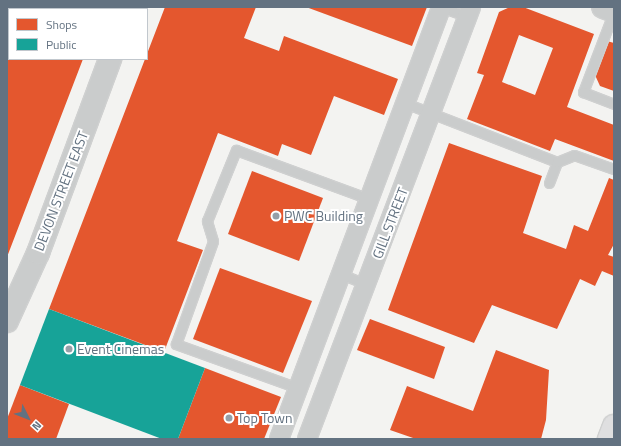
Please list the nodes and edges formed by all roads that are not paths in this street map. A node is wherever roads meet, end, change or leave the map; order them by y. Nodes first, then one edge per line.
1 (441, 7) edge
2 (603, 7) edge
3 (614, 11) edge
4 (470, 12) edge
5 (110, 60) edge
6 (405, 103) junction
7 (614, 104) edge
8 (432, 113) junction
9 (558, 162) junction
10 (614, 169) edge
11 (549, 183) dead end
12 (369, 199) junction
13 (341, 274) junction
14 (366, 284) junction
15 (7, 321) edge
16 (298, 388) junction
17 (614, 426) edge
18 (279, 439) edge
19 (307, 439) edge
20 (609, 439) edge

1 - 4 lane
1 - 6 street, GILL STREET
2 - 3 street
3 - 7 lane
4 - 8 street, GILL STREET
5 - 15 street, DEVON STREET EAST
6 - 8 lane
6 - 12 street, GILL STREET
8 - 9 lane
8 - 14 street, GILL STREET
9 - 10 lane
9 - 11 lane
12 - 13 street, GILL STREET
12 - 16 lane
13 - 14 lane
13 - 16 street, GILL STREET
14 - 19 street, GILL STREET
16 - 18 street, GILL STREET
17 - 20 highway

